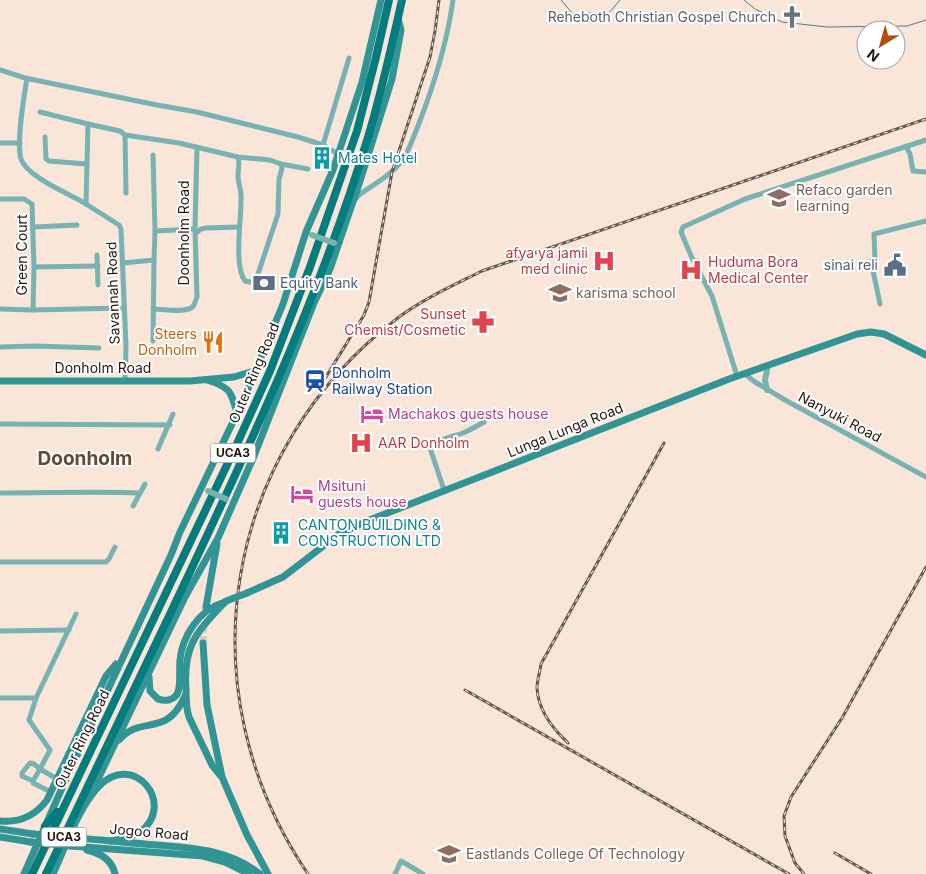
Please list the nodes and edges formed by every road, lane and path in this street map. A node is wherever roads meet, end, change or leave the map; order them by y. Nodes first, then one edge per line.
1 (381, 0) edge
2 (389, 0) edge
3 (402, 0) edge
4 (453, 0) edge
5 (398, 18) junction
6 (349, 58) dead end
7 (0, 70) edge
8 (27, 78) junction
9 (40, 112) dead end
10 (88, 124) junction
11 (125, 135) junction
12 (45, 137) dead end
13 (926, 140) edge
14 (0, 143) edge
15 (20, 143) junction
16 (322, 146) junction
17 (906, 146) junction
18 (197, 148) junction
19 (338, 154) junction
20 (153, 155) dead end
21 (238, 157) junction
22 (87, 164) junction
23 (282, 164) junction
24 (308, 169) dead end
25 (926, 172) edge
26 (126, 193) dead end
27 (0, 199) edge
28 (86, 204) junction
29 (352, 205) junction
30 (926, 221) edge
31 (77, 225) dead end
32 (239, 227) junction
33 (33, 228) junction
34 (155, 231) junction
35 (196, 231) junction
36 (309, 233) junction
37 (336, 244) junction
38 (97, 255) dead end
39 (154, 260) junction
40 (123, 263) junction
41 (98, 266) junction
42 (34, 267) junction
43 (98, 284) dead end
44 (880, 304) dead end
45 (124, 308) junction
46 (153, 308) junction
47 (0, 309) edge
48 (33, 310) junction
49 (153, 341) dead end
50 (0, 347) edge
51 (99, 348) dead end
52 (926, 355) edge
53 (768, 365) junction
54 (257, 370) junction
55 (741, 375) junction
56 (207, 380) junction
57 (0, 381) edge
58 (125, 381) junction
59 (767, 390) junction
60 (173, 414) dead end
61 (237, 414) junction
62 (484, 422) dead end
63 (0, 424) edge
64 (170, 425) junction
65 (158, 449) dead end
66 (926, 477) edge
67 (145, 484) dead end
68 (205, 489) junction
69 (444, 490) junction
70 (0, 493) edge
71 (140, 493) junction
72 (229, 501) junction
73 (133, 506) dead end
74 (218, 538) junction
75 (115, 547) dead end
76 (0, 562) edge
77 (226, 601) junction
78 (206, 607) dead end
79 (76, 614) dead end
80 (69, 630) junction
81 (0, 631) edge
82 (203, 643) tunnel mouth
83 (124, 654) junction
84 (149, 672) junction
85 (186, 693) junction
86 (0, 698) edge
87 (36, 698) junction
88 (112, 749) junction
89 (40, 769) junction
90 (222, 777) junction
91 (57, 779) junction
92 (33, 781) junction
93 (70, 791) junction
94 (51, 792) junction
95 (89, 798) junction
96 (0, 821) edge
97 (45, 826) junction
98 (0, 829) edge
99 (0, 837) edge
100 (111, 841) junction
101 (74, 846) junction
102 (24, 874) edge
103 (32, 874) edge
104 (46, 874) edge
105 (55, 874) edge
106 (115, 874) edge
107 (249, 874) edge
108 (260, 874) edge
109 (268, 874) edge
110 (395, 874) edge
111 (423, 874) edge

1 - 19 main road, UCA3
2 - 93 main road, Outer Ring Road / UCA3
3 - 5 main road, Outer Ring Road / UCA3
4 - 29 street
5 - 29 main road, Outer Ring Road / UCA3
5 - 104 main road, Outer Ring Road / UCA3
6 - 16 street
7 - 8 street
8 - 15 street
8 - 16 street
9 - 10 street
10 - 11 street
10 - 22 street
11 - 18 street
11 - 26 street
12 - 22 street
13 - 17 street
14 - 15 street
15 - 28 street, Savannah Road
16 - 19 street
17 - 25 street
17 - 55 street
18 - 21 street
18 - 35 street, Doonholm Road
19 - 36 main road, UCA3
20 - 34 street
21 - 23 street
21 - 32 street
22 - 28 street
23 - 24 street
23 - 32 street
27 - 33 street, Green Court
28 - 40 street, Savannah Road
29 - 37 main road, Outer Ring Road / UCA3
30 - 44 street
31 - 33 street
32 - 35 street
33 - 42 street, Green Court
34 - 35 street
34 - 39 street
35 - 46 street, Doonholm Road
36 - 37 street, bridge
36 - 54 main road, UCA3
37 - 72 main road, Outer Ring Road / UCA3
38 - 41 street
39 - 40 street
39 - 46 street
40 - 45 street, Savannah Road
41 - 42 street
41 - 43 street
42 - 48 street, Green Court
45 - 48 street
45 - 58 street, Savannah Road
46 - 49 street
47 - 48 street
50 - 51 street
52 - 53 main road, Lunga Lunga Road
53 - 55 main road, Lunga Lunga Road
53 - 59 street
54 - 56 main road
54 - 61 main road, Outer Ring Road / UCA3
55 - 59 street, Nanyuki Road
55 - 69 main road, Lunga Lunga Road
56 - 58 main road, Donholm Road
56 - 61 main road
57 - 58 main road, Donholm Road
59 - 66 street, Nanyuki Road
60 - 64 street
61 - 68 main road, Outer Ring Road / UCA3
62 - 69 street
63 - 64 street
64 - 65 street
67 - 71 street
68 - 72 street, bridge
68 - 83 main road, Outer Ring Road / UCA3
69 - 77 main road, Lunga Lunga Road, bridge
70 - 71 street
71 - 73 street
72 - 74 main road, Outer Ring Road / UCA3
74 - 78 main road
74 - 84 main road, Outer Ring Road / UCA3
75 - 76 street
77 - 84 main road, Lunga Lunga Road
77 - 85 main road, Lunga Lunga Road
79 - 80 street
80 - 81 street
80 - 87 street
82 - 90 main road
83 - 91 main road
83 - 97 main road, Outer Ring Road / UCA3
84 - 88 main road, Outer Ring Road / UCA3
85 - 88 main road
85 - 90 main road, Lunga Lunga Road
86 - 87 street
87 - 89 street
88 - 95 main road, Outer Ring Road / UCA3
89 - 91 street
89 - 92 street
89 - 92 street
90 - 109 main road
91 - 94 main road
92 - 94 street
93 - 97 main road
93 - 103 main road, Outer Ring Road / UCA3
94 - 96 main road
95 - 100 main road
95 - 105 main road, Outer Ring Road
97 - 102 main road, Outer Ring Road / UCA3
98 - 100 main road, Jogoo Road, bridge
99 - 101 main road, Jogoo Road, bridge
100 - 108 main road, Jogoo Road
101 - 106 main road
101 - 107 main road, Jogoo Road
110 - 111 street

